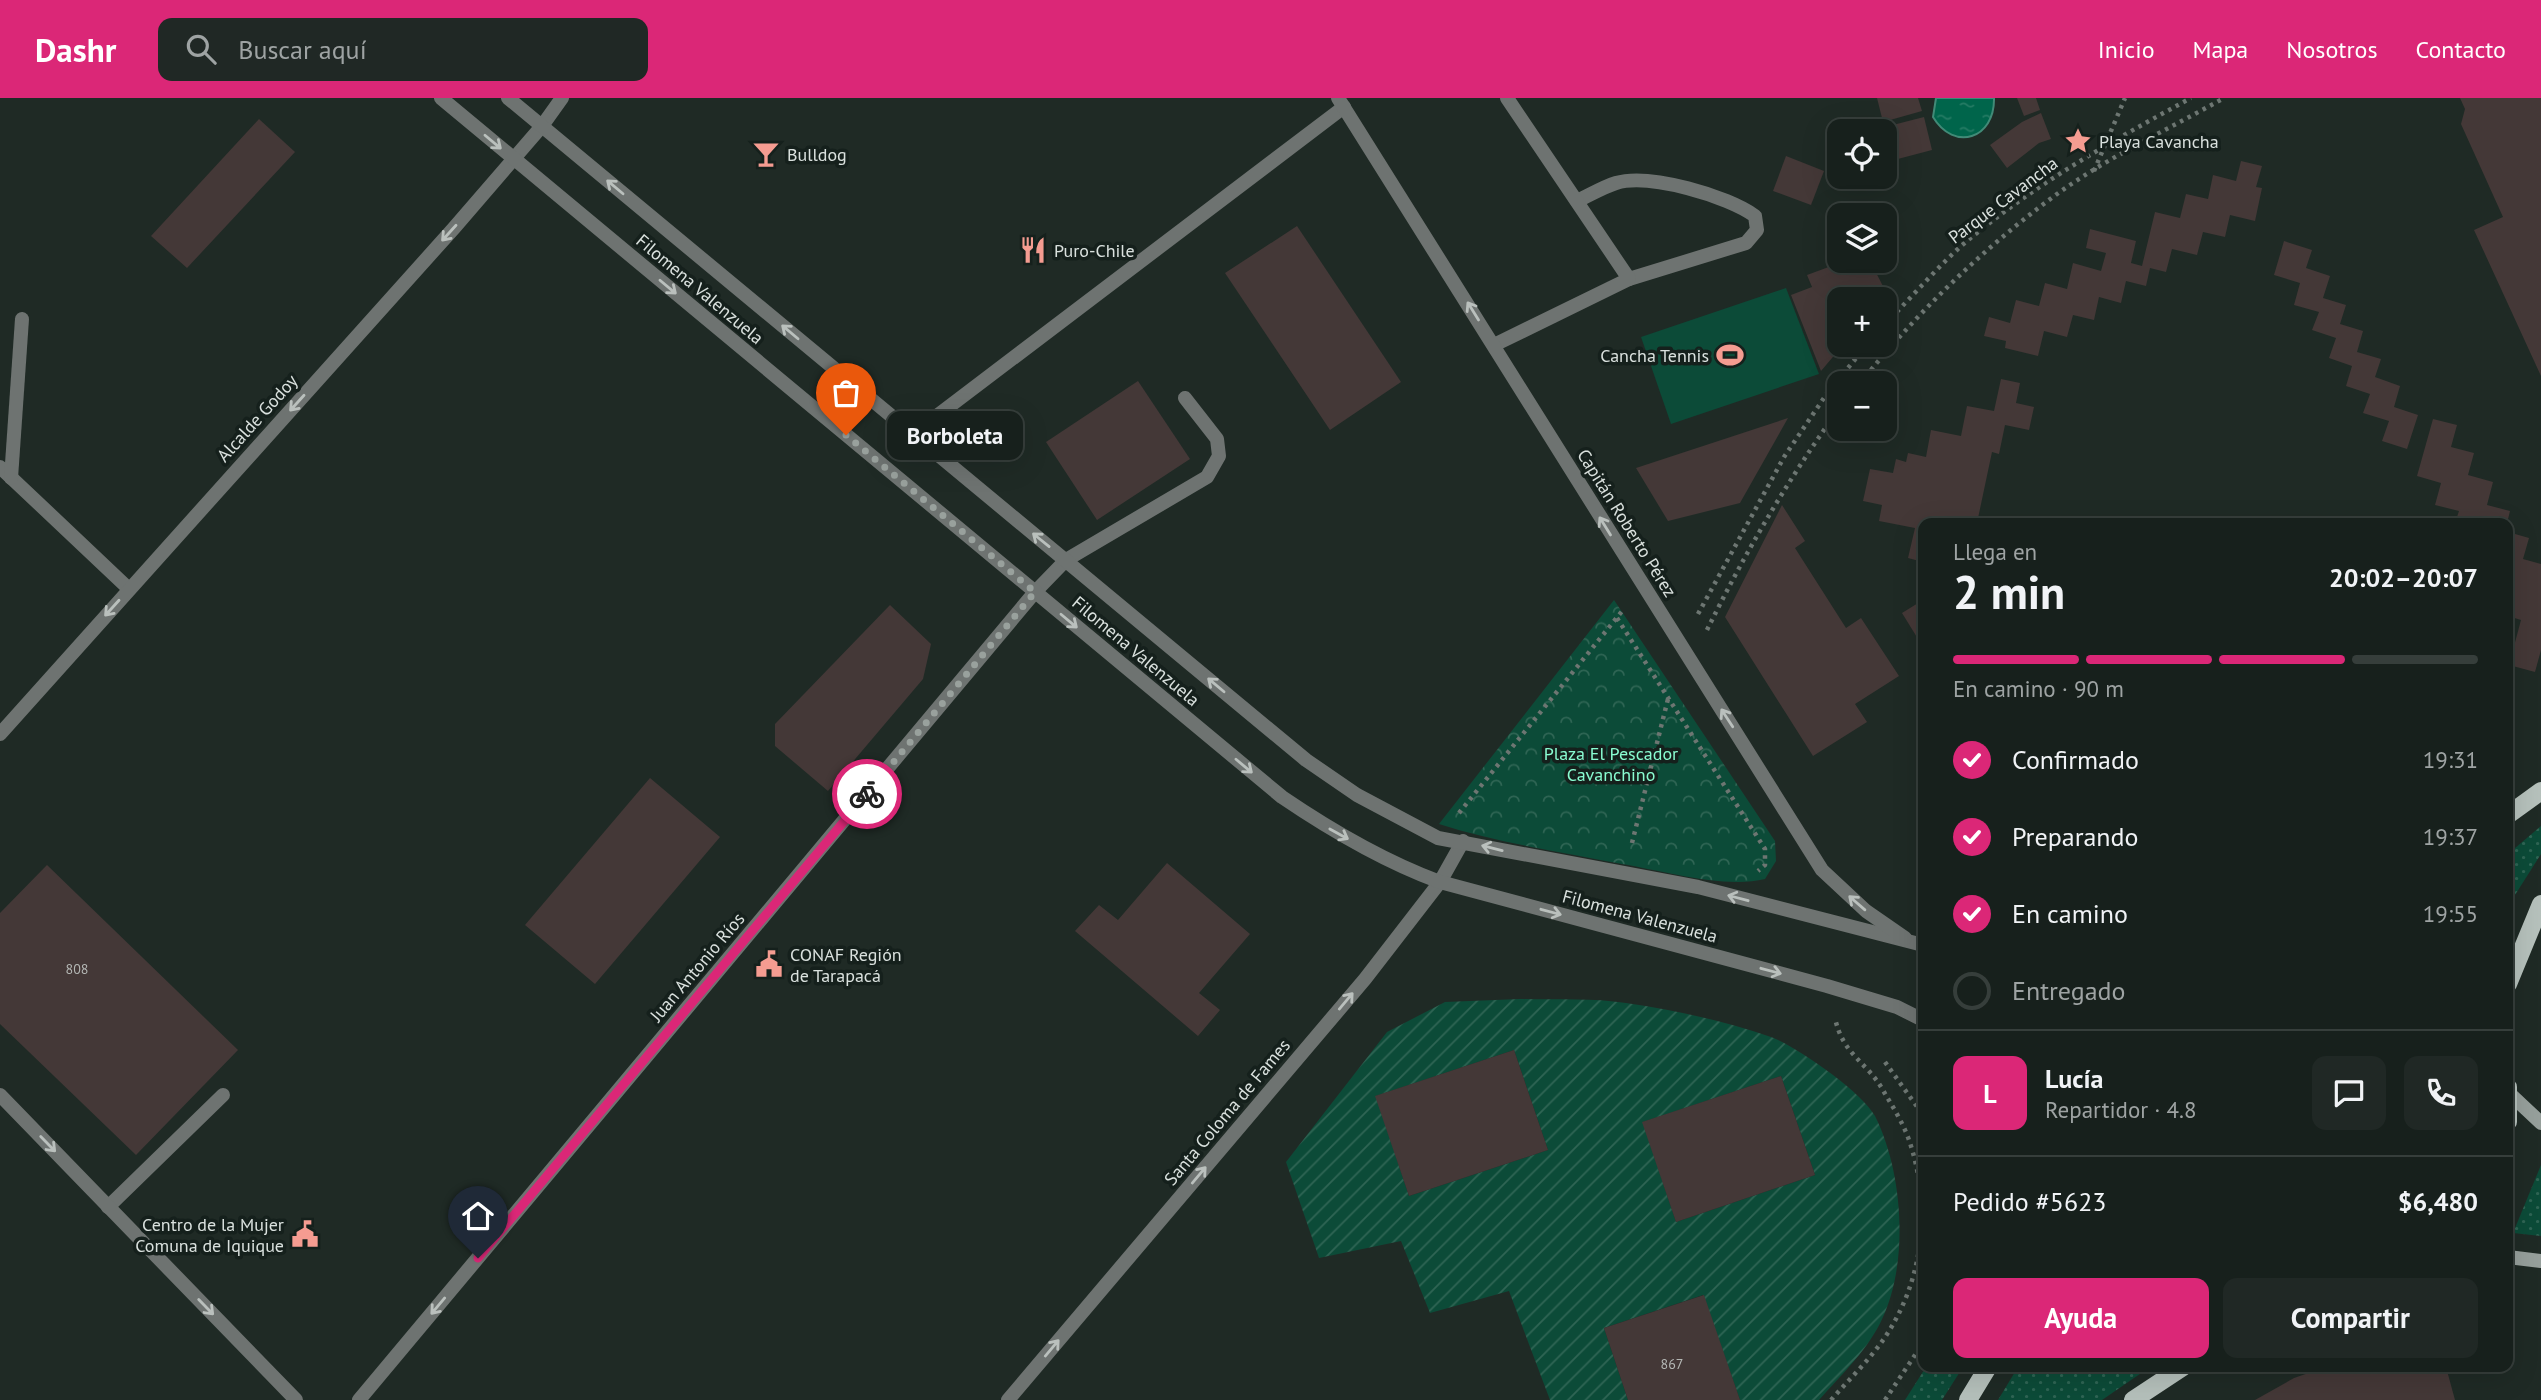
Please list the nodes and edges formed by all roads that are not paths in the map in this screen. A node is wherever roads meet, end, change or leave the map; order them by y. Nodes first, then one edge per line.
1 (441, 98) edge
2 (508, 98) edge
3 (562, 98) edge
4 (1507, 98) edge
5 (1341, 103) edge
6 (541, 126) junction
7 (513, 158) junction
8 (1577, 201) junction
9 (1629, 279) junction
10 (22, 319) dead end
11 (1494, 345) junction
12 (1185, 398) dead end
13 (913, 434) junction
14 (0, 467) edge
15 (12, 478) junction
16 (1066, 560) junction
17 (129, 589) junction
18 (1035, 592) junction
19 (0, 734) edge
20 (2541, 791) edge
21 (2513, 812) edge
22 (1463, 841) junction
23 (1440, 882) junction
24 (2541, 904) edge
25 (1917, 944) edge
26 (2513, 972) edge
27 (1918, 1018) edge
28 (223, 1095) dead end
29 (2513, 1095) edge
30 (0, 1096) edge
31 (2541, 1123) edge
32 (108, 1207) junction
33 (2513, 1258) edge
34 (2541, 1261) edge
35 (1985, 1372) edge
36 (2175, 1372) edge
37 (296, 1400) edge
38 (359, 1400) edge
39 (1008, 1400) edge
40 (1968, 1400) edge
41 (2133, 1400) edge

1 -> 7 street, Filomena Valenzuela
2 - 6 street, Filomena Valenzuela
3 - 6 street, Alcalde Godoy
4 - 8 street
11 -> 5 street, Capitán Roberto Pérez
5 - 13 street
6 - 7 street, Alcalde Godoy
13 -> 6 street, Filomena Valenzuela
7 -> 17 street, Alcalde Godoy
7 -> 18 street, Filomena Valenzuela
8 - 9 street
8 - 9 street
9 - 11 street
10 - 15 street
25 -> 11 street, Capitán Roberto Pérez
12 - 16 street, Juan Antonio Ríos
16 -> 13 street, Filomena Valenzuela
14 - 15 street
15 - 17 street
16 - 18 street, Juan Antonio Ríos
22 -> 16 street, Filomena Valenzuela
17 -> 19 street, Alcalde Godoy
18 -> 23 street, Filomena Valenzuela
18 -> 38 street, Juan Antonio Ríos
20 - 21 main road
22 - 23 street, Santa Coloma de Fames
25 -> 22 street, Filomena Valenzuela
23 -> 27 street, Filomena Valenzuela
39 -> 23 street, Santa Coloma de Fames
24 - 26 main road
28 - 32 street
29 - 31 main road
30 -> 32 street
32 -> 37 street
33 - 34 main road
35 - 40 main road
36 - 41 main road

